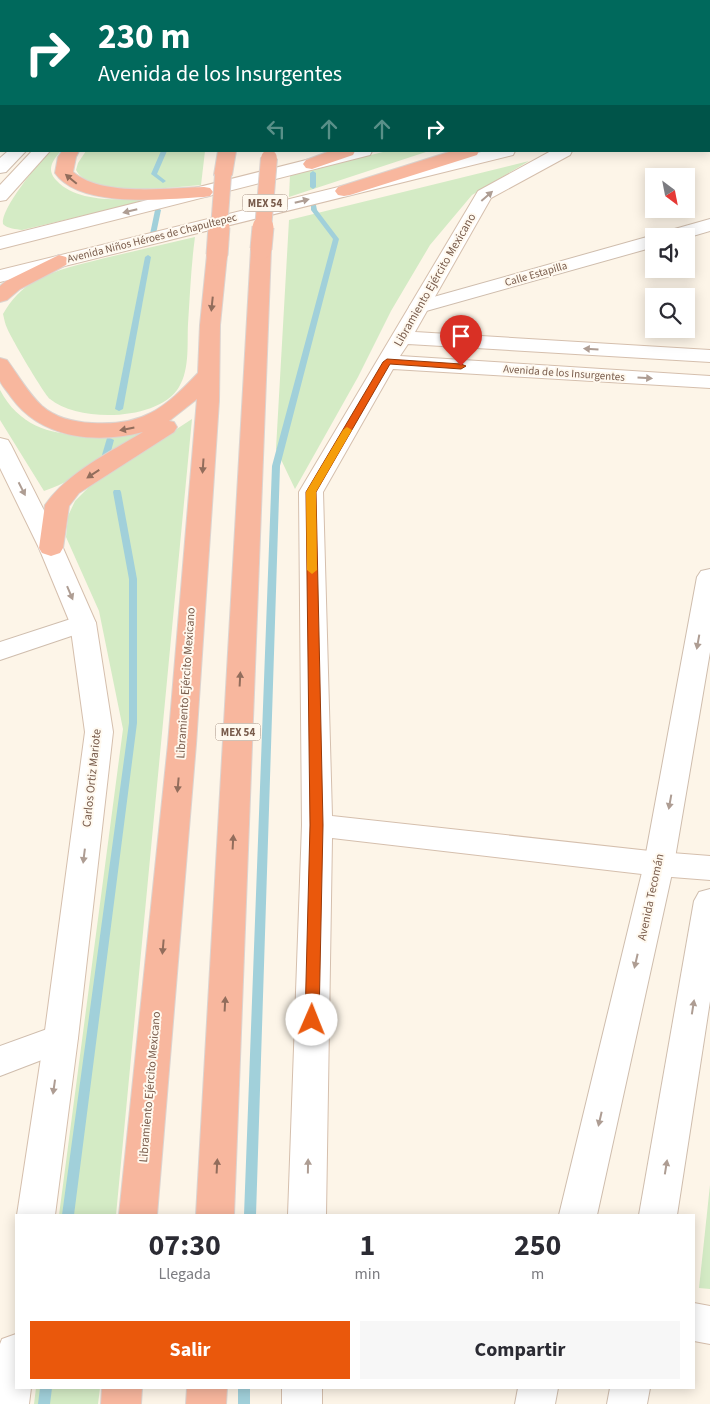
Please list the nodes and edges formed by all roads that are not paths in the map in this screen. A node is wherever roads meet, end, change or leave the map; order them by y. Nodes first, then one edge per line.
1 (17, 152) edge
2 (41, 152) edge
3 (70, 152) edge
4 (227, 152) edge
5 (344, 152) edge
6 (360, 152) edge
7 (468, 152) edge
8 (503, 152) edge
9 (562, 152) edge
10 (269, 155) edge
11 (312, 164) junction
12 (0, 168) edge
13 (344, 191) junction
14 (204, 192) junction
15 (1, 193) edge
16 (710, 225) edge
17 (695, 229) edge
18 (6, 239) edge
19 (645, 244) edge
20 (59, 261) junction
21 (0, 276) edge
22 (0, 296) edge
23 (419, 307) junction
24 (401, 337) junction
25 (564, 347) junction
26 (710, 356) edge
27 (387, 362) junction
28 (0, 364) edge
29 (554, 372) junction
30 (710, 382) edge
31 (208, 387) junction
32 (0, 446) edge
33 (52, 548) junction
34 (710, 577) edge
35 (83, 623) junction
36 (0, 651) edge
37 (317, 825) junction
38 (659, 864) junction
39 (710, 868) edge
40 (710, 901) edge
41 (61, 1038) junction
42 (0, 1061) edge
43 (36, 1214) edge
44 (138, 1214) edge
45 (215, 1214) edge
46 (307, 1214) edge
47 (578, 1214) edge
48 (658, 1214) edge
49 (695, 1322) edge
50 (710, 1325) edge
51 (15, 1360) edge
52 (122, 1389) edge
53 (207, 1389) edge
54 (302, 1389) edge
55 (538, 1389) edge
56 (630, 1389) edge
57 (9, 1404) edge
58 (121, 1404) edge
59 (206, 1404) edge
60 (302, 1404) edge
61 (535, 1404) edge
62 (627, 1404) edge

1 - 12 street
2 - 15 street
14 -> 3 highway
4 -> 31 highway, Libramiento Ejército Mexicano, bridge
5 - 11 highway
6 - 11 street
7 - 13 highway
8 - 13 street, Avenida Niños Héroes de Chapultepec
23 -> 9 street, Libramiento Ejército Mexicano
45 -> 10 highway, MEX 54, bridge
11 - 14 street
20 -> 13 street, Avenida Niños Héroes de Chapultepec
14 -> 18 street
16 - 17 street
19 - 23 street, Calle Estapilla
20 - 21 street, Avenida Niños Héroes de Chapultepec
20 - 22 highway
23 - 24 street, Libramiento Ejército Mexicano
24 - 25 street, Avenida de los Insurgentes
24 - 27 street, Libramiento Ejército Mexicano
26 -> 25 street, Avenida de los Insurgentes
25 - 29 street
27 - 29 street, Avenida de los Insurgentes
27 - 37 street, Libramiento Ejército Mexicano
31 -> 28 highway
29 -> 30 street, Avenida de los Insurgentes
31 -> 33 highway
31 -> 44 highway, Libramiento Ejército Mexicano
32 -> 33 street, Carlos Ortiz Mariote
33 -> 35 street, Carlos Ortiz Mariote
34 -> 38 street, Avenida Tecomán
35 - 36 street
35 -> 41 street, Carlos Ortiz Mariote
37 - 38 street
46 -> 37 street, Libramiento Ejército Mexicano
38 - 39 street
38 -> 47 street, Avenida Tecomán
48 -> 40 street
41 - 42 street
41 -> 43 street
49 - 50 street
51 - 57 street
52 - 58 highway
53 - 59 highway
54 - 60 street
55 - 61 street
56 - 62 street

